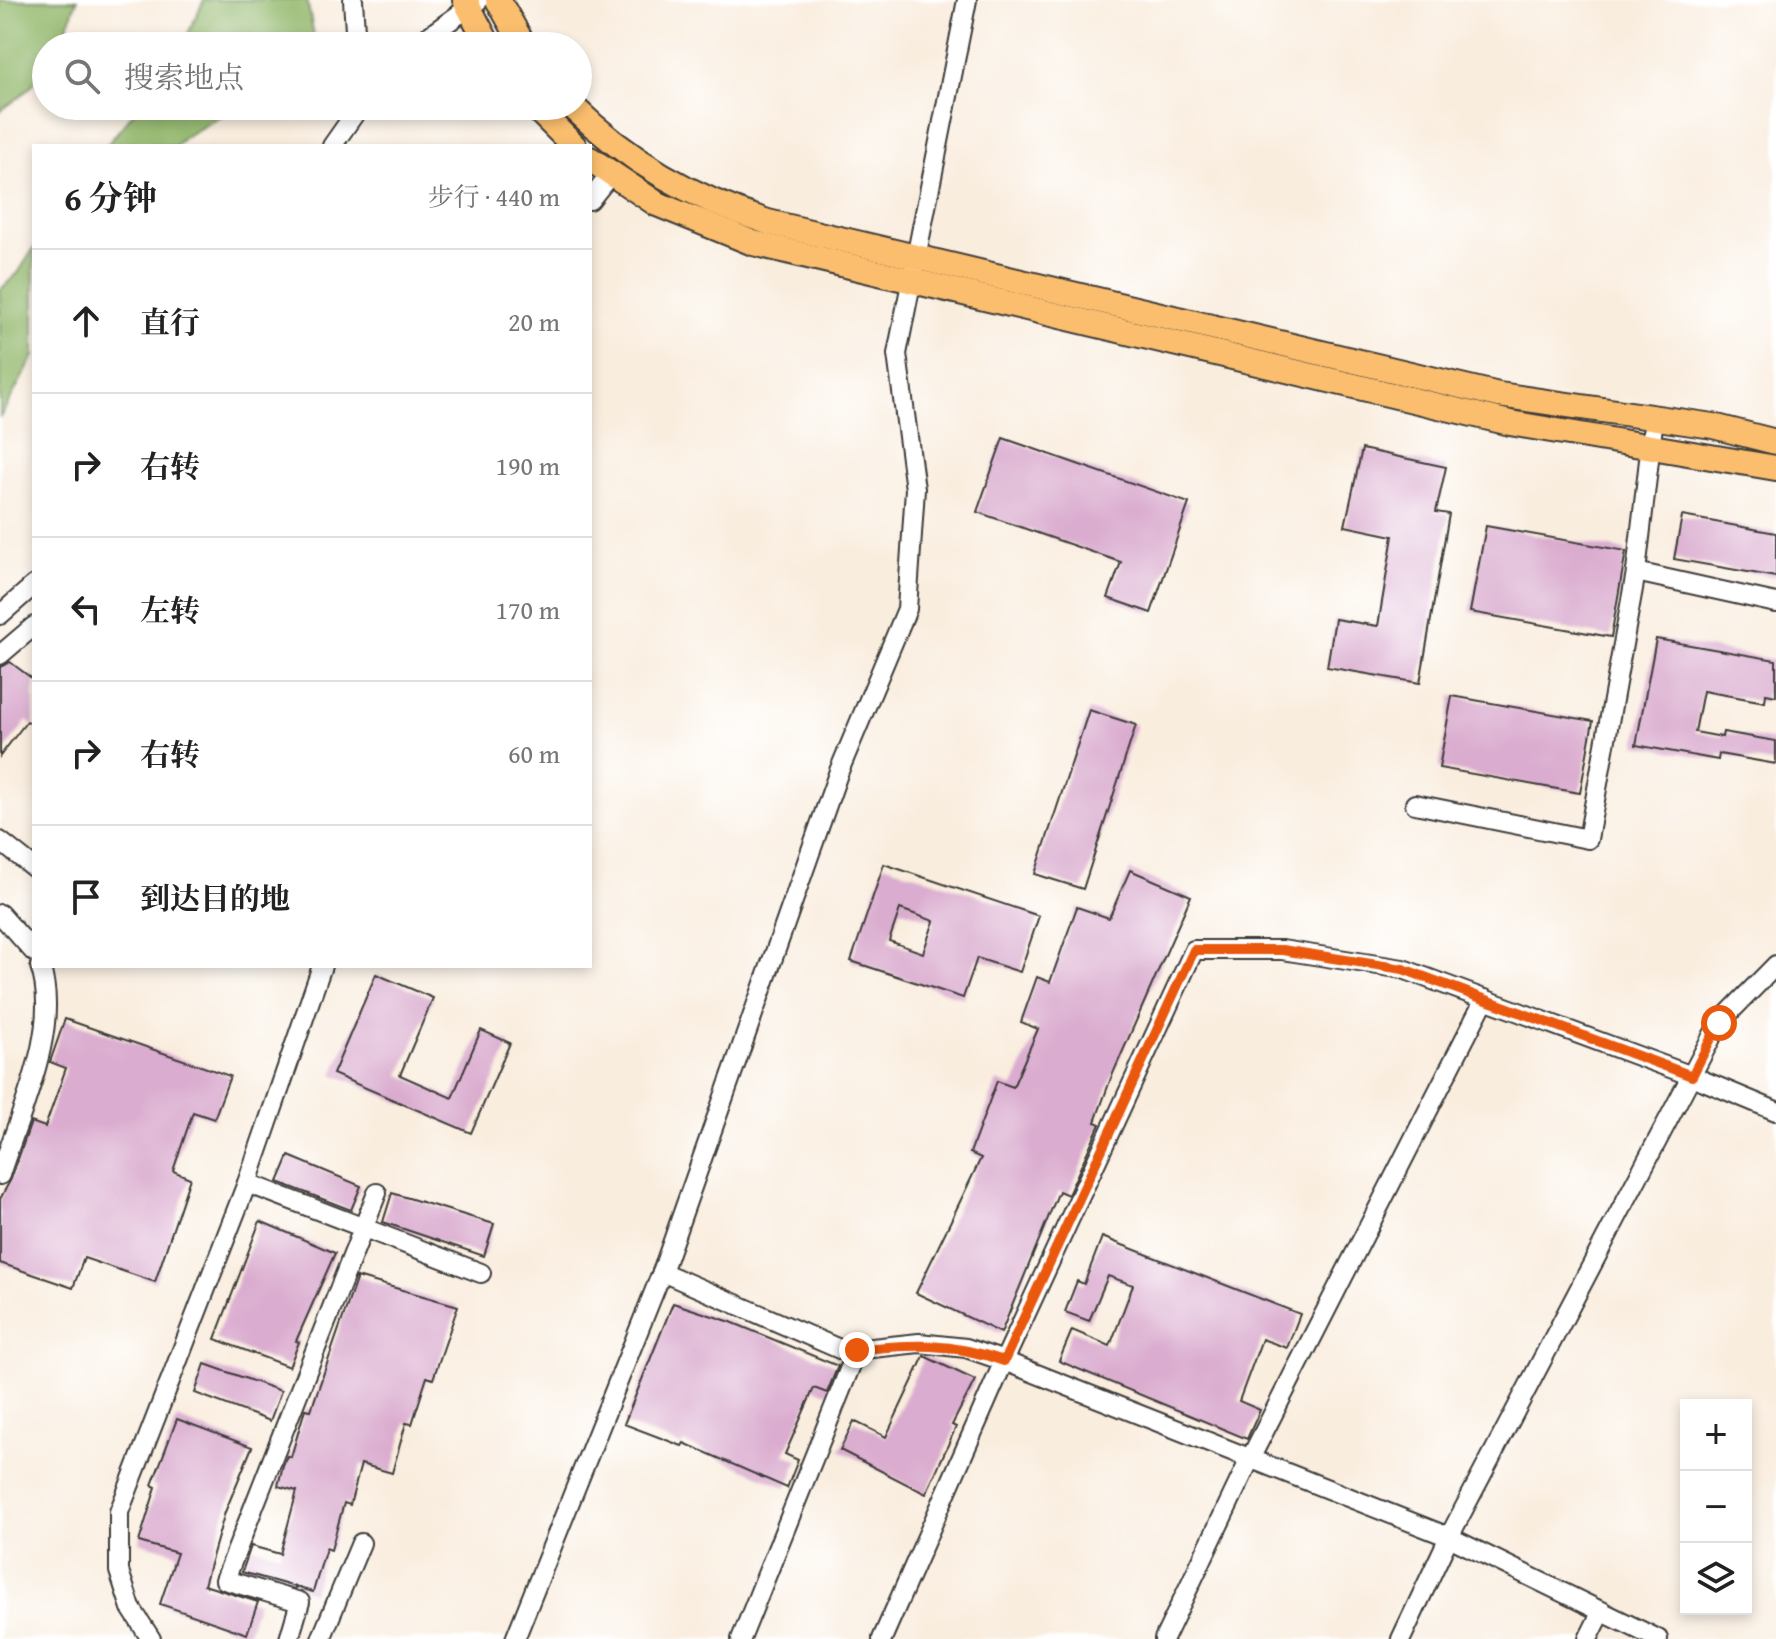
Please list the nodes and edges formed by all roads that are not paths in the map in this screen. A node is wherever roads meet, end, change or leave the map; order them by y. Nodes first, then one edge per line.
1 (353, 0) edge
2 (498, 0) edge
3 (967, 0) edge
4 (471, 3) edge
5 (355, 32) edge
6 (433, 32) edge
7 (483, 32) edge
8 (516, 32) edge
9 (350, 120) edge
10 (548, 120) edge
11 (589, 120) edge
12 (333, 144) edge
13 (572, 144) edge
14 (592, 161) edge
15 (610, 175) junction
16 (592, 198) edge
17 (913, 268) junction
18 (1654, 417) junction
19 (1776, 442) edge
20 (1651, 445) junction
21 (1776, 468) edge
22 (1636, 572) junction
23 (32, 587) edge
24 (1776, 603) edge
25 (0, 615) edge
26 (32, 628) edge
27 (0, 655) edge
28 (1415, 804) dead end
29 (0, 841) edge
30 (32, 866) edge
31 (0, 914) edge
32 (32, 950) edge
33 (1776, 965) edge
34 (41, 968) edge
35 (321, 968) edge
36 (1485, 999) junction
37 (1692, 1076) junction
38 (1776, 1111) edge
39 (0, 1175) edge
40 (247, 1183) junction
41 (377, 1193) dead end
42 (363, 1230) junction
43 (662, 1272) junction
44 (481, 1273) dead end
45 (857, 1350) junction
46 (1004, 1361) junction
47 (1250, 1459) junction
48 (1449, 1537) junction
49 (361, 1543) dead end
50 (1602, 1611) junction
51 (151, 1639) edge
52 (289, 1639) edge
53 (321, 1639) edge
54 (515, 1639) edge
55 (741, 1639) edge
56 (882, 1639) edge
57 (1164, 1639) edge
58 (1401, 1639) edge
59 (1588, 1639) edge
60 (1658, 1639) edge

1 - 5 street
2 - 8 main road
3 - 17 street
4 - 6 street
4 - 7 main road
9 - 12 street
10 - 13 main road
11 - 17 main road
14 - 15 main road
15 - 16 street
15 - 17 main road
17 - 18 main road
17 - 20 main road
17 - 43 street
18 - 19 main road
18 - 20 street
20 - 21 main road
20 - 22 street
22 - 24 street
22 - 28 street
23 - 25 street
26 - 27 street
29 - 30 street
31 - 32 street
33 - 37 street
34 - 39 street
35 - 40 street
36 - 37 street
36 - 46 street
36 - 47 street
37 - 38 street
37 - 48 street
40 - 42 street
40 - 51 street
41 - 42 street
42 - 44 street
42 - 52 street
43 - 45 street
43 - 54 street
45 - 46 street
45 - 55 street
46 - 47 street
46 - 56 street
47 - 48 street
47 - 57 street
48 - 50 street
48 - 58 street
49 - 53 street
50 - 59 street
50 - 60 street

